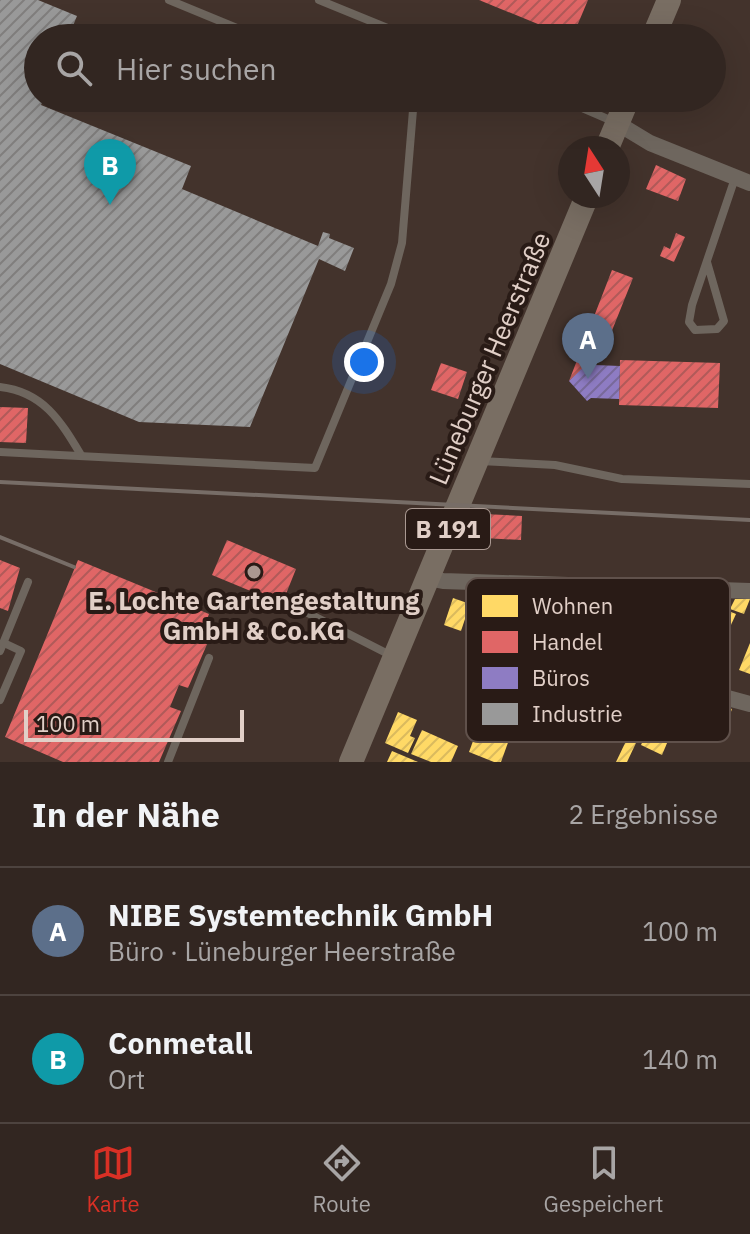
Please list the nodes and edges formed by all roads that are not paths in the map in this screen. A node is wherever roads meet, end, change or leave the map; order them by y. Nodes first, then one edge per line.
1 (169, 0) edge
2 (319, 0) edge
3 (669, 0) edge
4 (227, 24) edge
5 (378, 24) edge
6 (659, 24) edge
7 (413, 112) edge
8 (591, 112) edge
9 (622, 112) edge
10 (617, 123) junction
11 (612, 136) edge
12 (743, 180) edge
13 (582, 208) edge
14 (707, 262) junction
15 (0, 387) edge
16 (0, 452) edge
17 (81, 455) junction
18 (477, 460) junction
19 (750, 484) edge
20 (428, 578) junction
21 (28, 582) dead end
22 (466, 582) edge
23 (730, 591) edge
24 (750, 591) edge
25 (296, 607) dead end
26 (2, 647) edge
27 (395, 657) junction
28 (209, 658) dead end
29 (730, 699) edge
30 (0, 700) edge
31 (750, 704) edge
32 (168, 762) edge
33 (351, 762) edge

1 - 4 lane
2 - 5 lane
3 - 6 main road
7 - 17 lane
8 - 10 lane
9 - 10 main road
10 - 11 main road
10 - 12 street
12 - 14 lane
13 - 18 main road, Lüneburger Heerstraße / B 191
14 - 14 lane
15 - 17 lane
16 - 17 lane
18 - 19 lane
18 - 20 main road, Lüneburger Heerstraße / B 191
20 - 22 street
20 - 27 main road, Lüneburger Heerstraße / B 191
21 - 26 lane
23 - 24 street
25 - 27 lane
26 - 30 lane
27 - 33 main road, Lüneburger Heerstraße / B 191
28 - 32 lane
29 - 31 street

